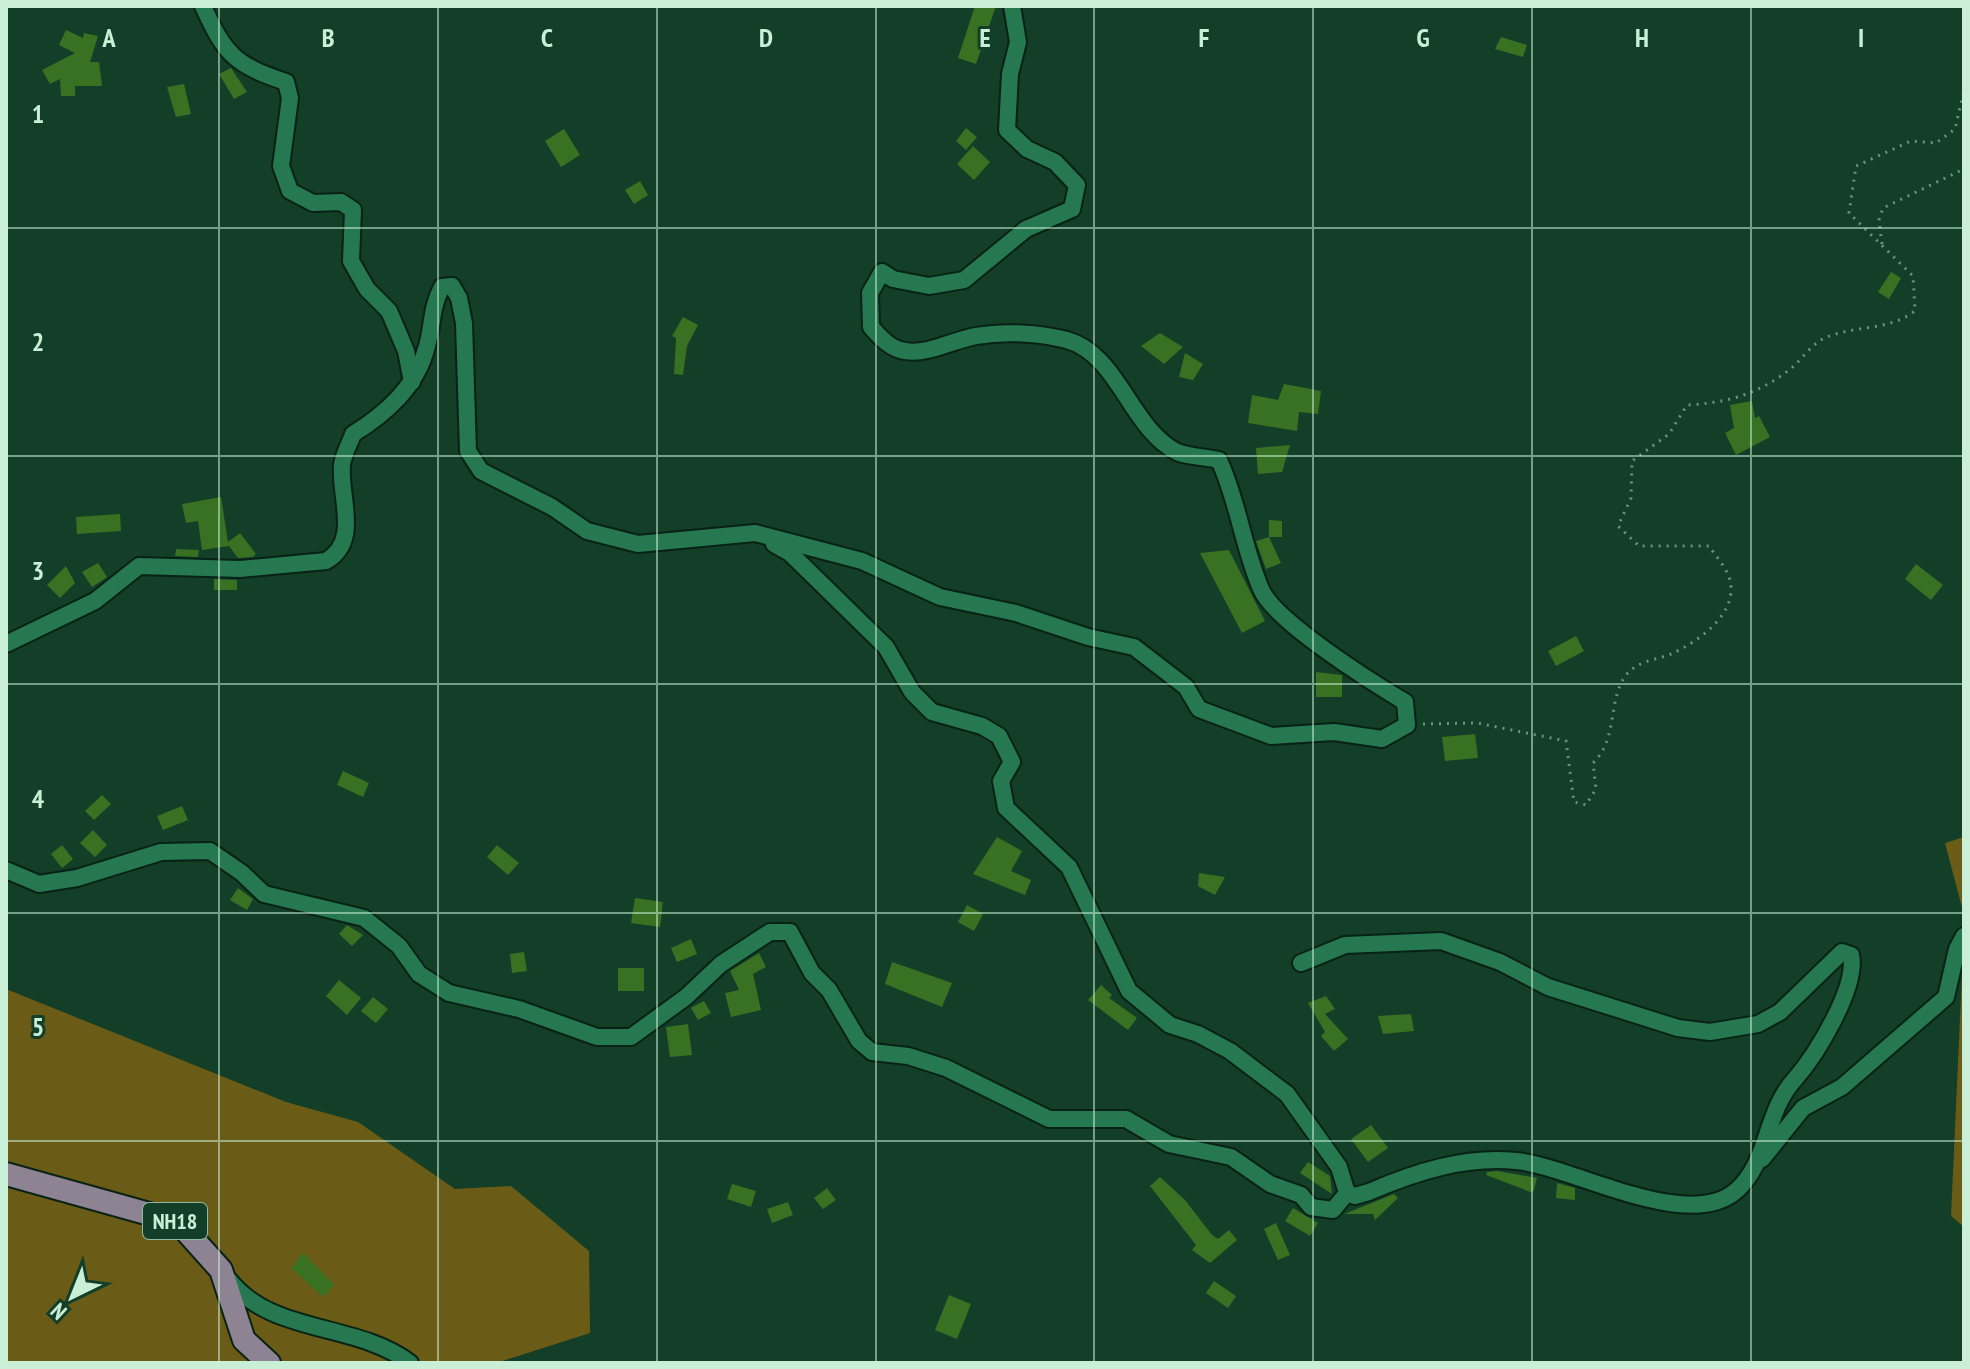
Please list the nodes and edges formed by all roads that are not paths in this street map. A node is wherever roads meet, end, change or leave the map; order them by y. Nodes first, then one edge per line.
1 (203, 6) edge
2 (1012, 6) edge
3 (413, 384) junction
4 (755, 533) junction
5 (6, 644) edge
6 (6, 870) edge
7 (1964, 936) edge
8 (1301, 963) dead end
9 (1753, 1170) junction
10 (6, 1174) edge
11 (1347, 1193) junction
12 (221, 1270) junction
13 (269, 1363) edge
14 (410, 1363) edge

1 - 3 street
2 - 4 street
3 - 4 street
3 - 5 street
4 - 11 street
6 - 11 street
7 - 9 street
8 - 9 street
9 - 11 street
10 - 12 main road, NH18
12 - 13 main road, NH18
12 - 14 street

